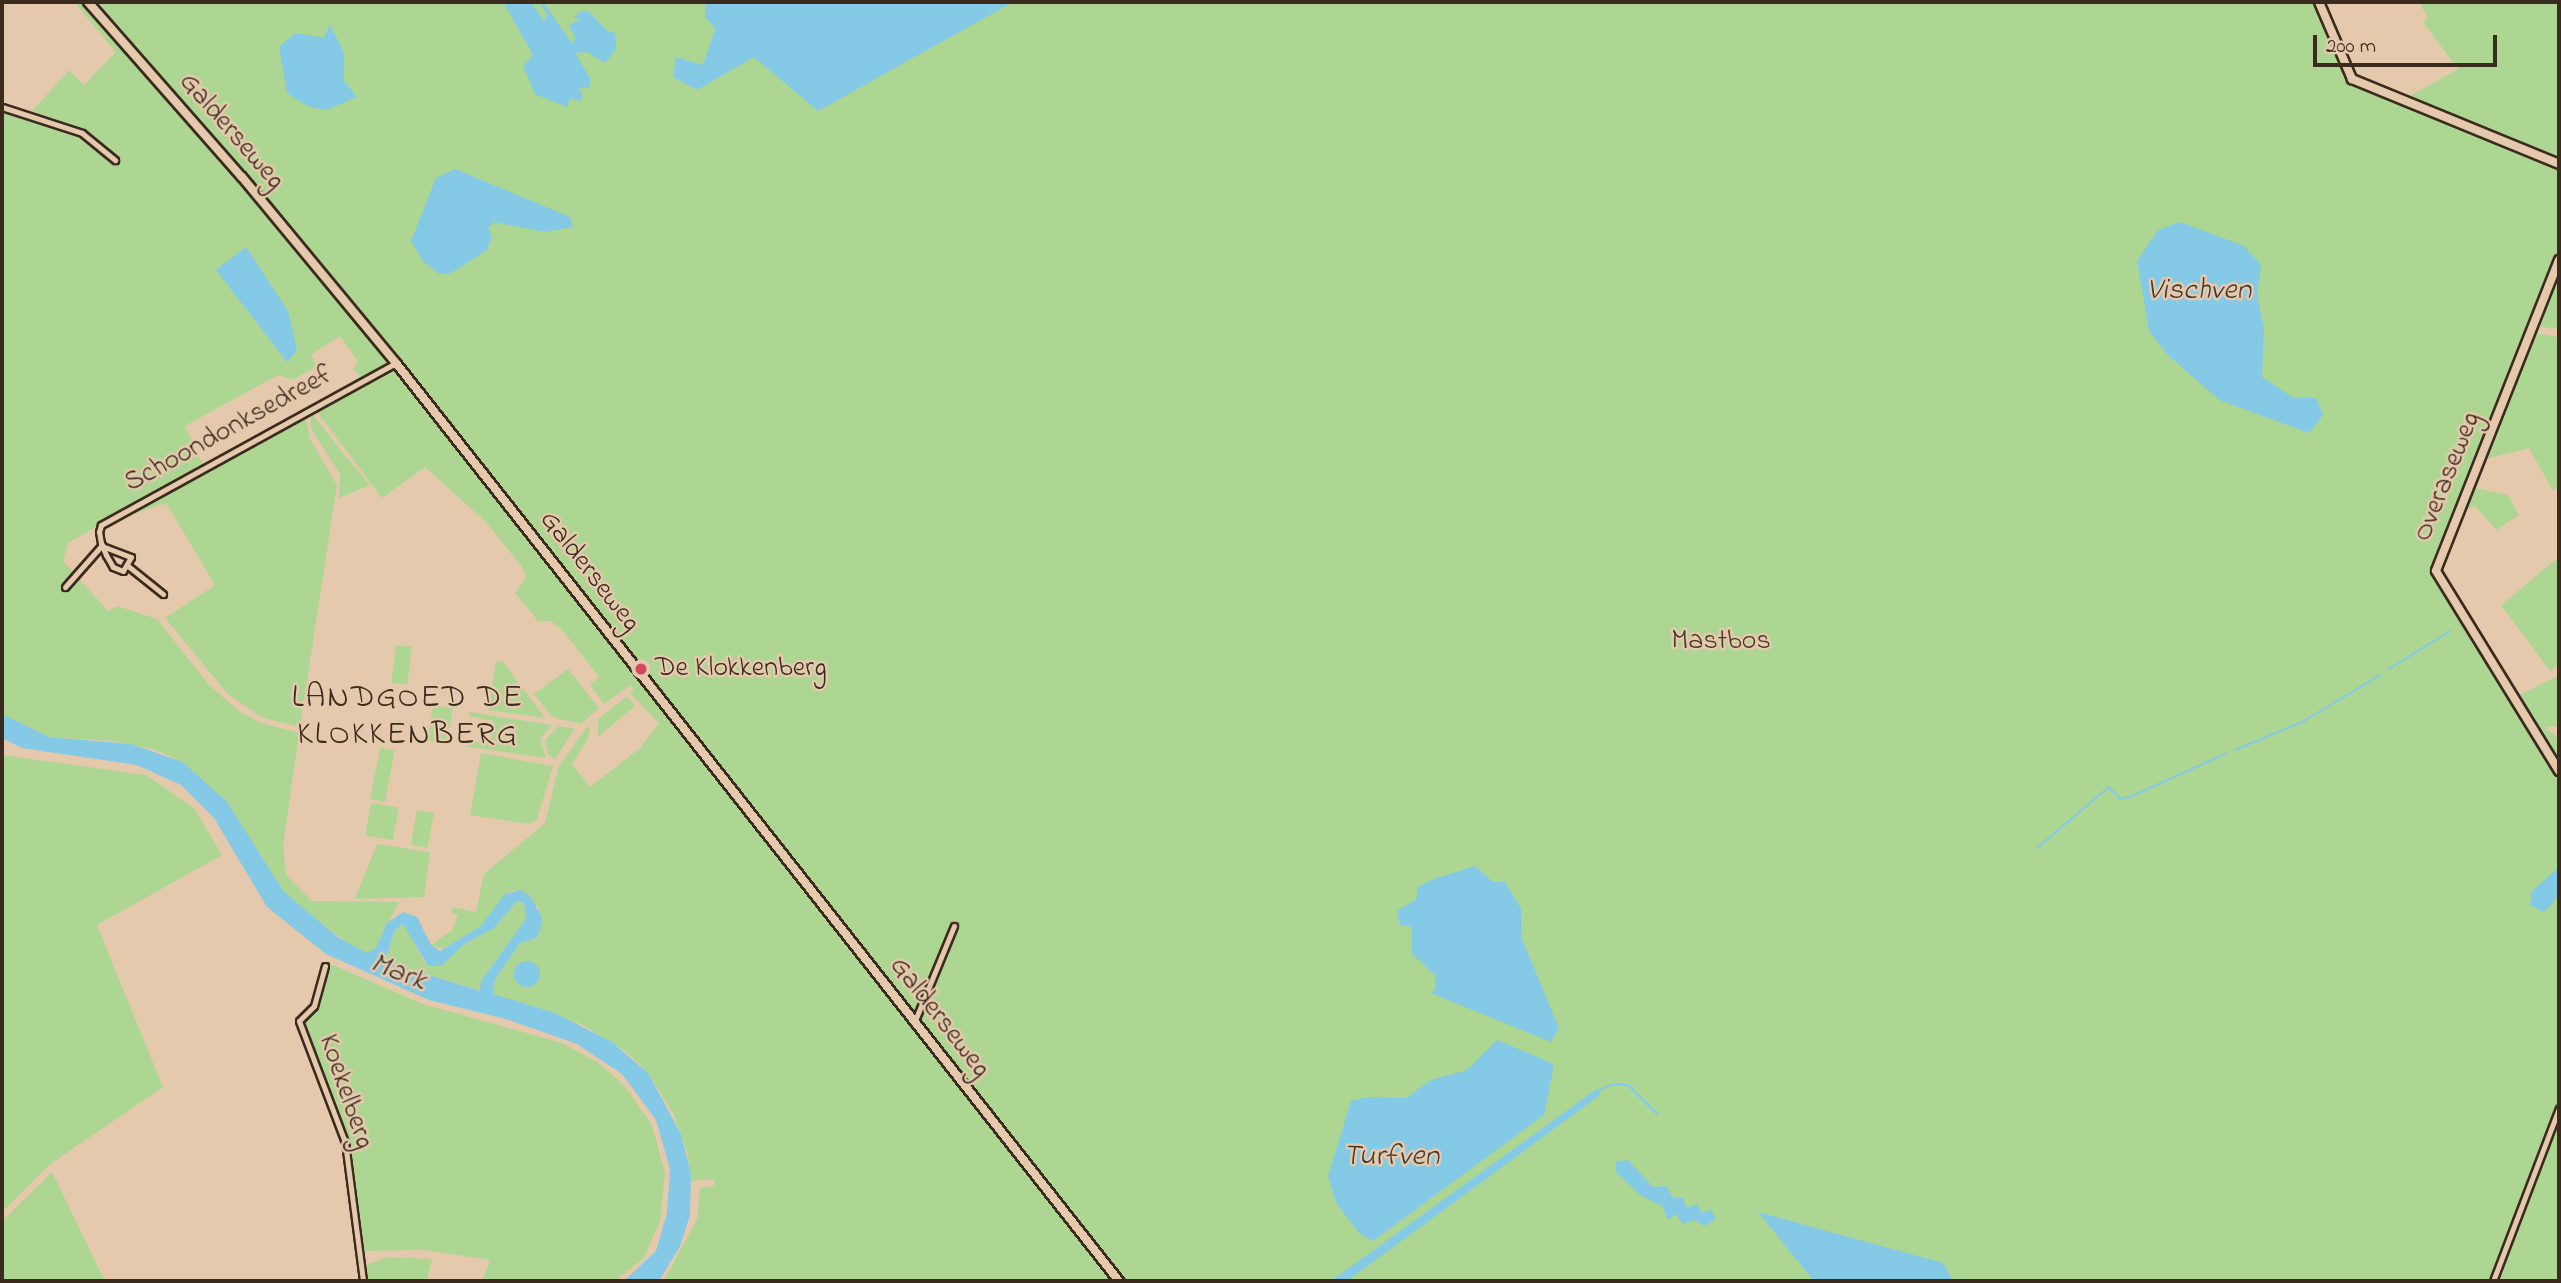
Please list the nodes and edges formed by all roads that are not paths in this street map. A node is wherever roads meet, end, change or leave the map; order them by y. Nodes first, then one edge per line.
1 (88, 2) edge
2 (2319, 2) edge
3 (2, 107) edge
4 (115, 160) dead end
5 (2559, 164) edge
6 (2559, 260) edge
7 (396, 363) junction
8 (102, 546) junction
9 (128, 566) junction
10 (65, 587) dead end
11 (163, 594) dead end
12 (2559, 771) edge
13 (954, 926) dead end
14 (325, 966) dead end
15 (914, 1024) junction
16 (2559, 1108) edge
17 (363, 1281) edge
18 (1119, 1281) edge
19 (2493, 1281) edge

1 - 7 street, Galderseweg
2 - 5 street
3 - 4 street
6 - 12 street, Overaseweg
7 - 8 street, Schoondonksedreef
7 - 15 street, Galderseweg
8 - 9 street
8 - 9 street
8 - 10 street, Schoondonksedreef
9 - 11 street
13 - 15 street
14 - 17 street, Koekelberg
15 - 18 street, Galderseweg
16 - 19 street

